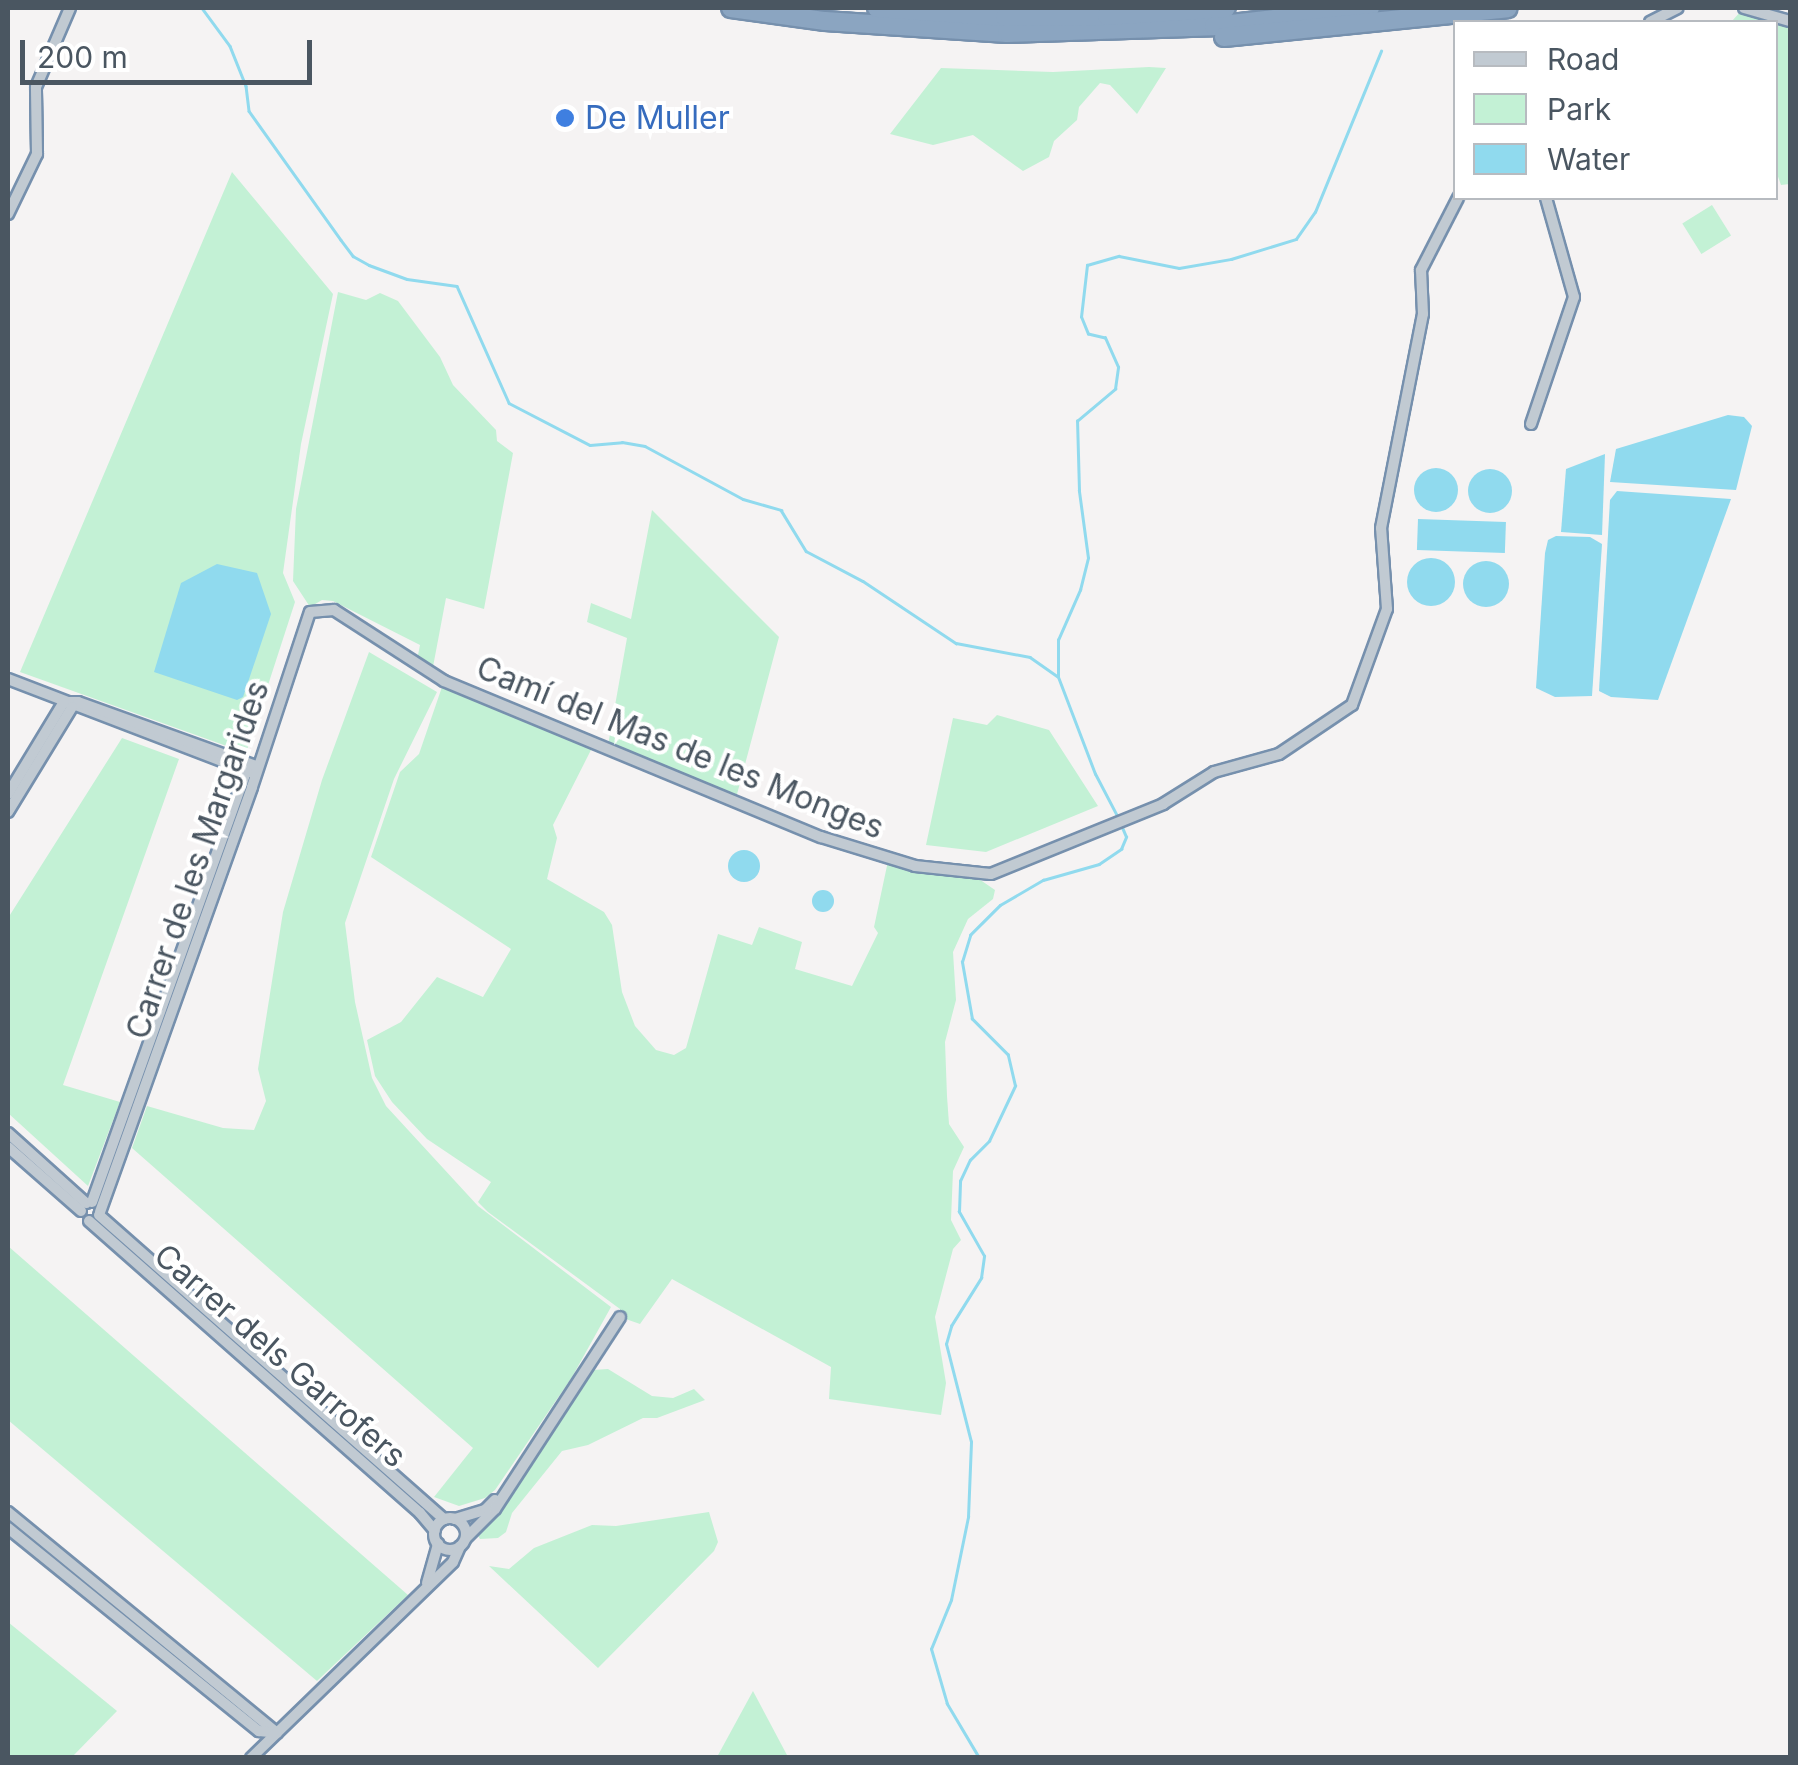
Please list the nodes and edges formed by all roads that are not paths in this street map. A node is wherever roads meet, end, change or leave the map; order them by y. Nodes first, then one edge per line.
1 (70, 8) edge
2 (730, 8) edge
3 (877, 8) edge
4 (1122, 8) edge
5 (1226, 8) edge
6 (1370, 8) edge
7 (1508, 8) edge
8 (1678, 8) edge
9 (1744, 8) edge
10 (1005, 17) junction
11 (1654, 20) edge
12 (1790, 20) edge
13 (1136, 31) junction
14 (1457, 200) edge
15 (1547, 200) edge
16 (8, 214) edge
17 (1531, 424) dead end
18 (393, 645) joint
19 (8, 679) edge
20 (68, 704) junction
21 (252, 770) junction
22 (8, 794) edge
23 (8, 812) edge
24 (8, 1133) edge
25 (8, 1147) edge
26 (91, 1210) junction
27 (620, 1317) dead end
28 (503, 1493) junction
29 (8, 1512) edge
30 (450, 1519) junction
31 (8, 1528) edge
32 (435, 1531) junction
33 (463, 1542) junction
34 (438, 1544) junction
35 (425, 1589) junction
36 (277, 1733) junction
37 (251, 1758) edge

1 - 16 street
2 - 13 highway
3 - 10 highway
4 - 10 highway
5 - 10 highway
6 - 13 highway
7 - 13 highway
8 - 11 street
9 - 12 street
14 - 18 street, Camí del Mas de les Monges
15 - 17 street
18 - 21 street, Carrer de les Margarides
19 - 20 street
20 - 21 street
20 - 22 street
20 - 23 street
21 - 26 street, Carrer de les Margarides
24 - 26 street, Carrer dels Garrofers
25 - 26 street, Carrer dels Garrofers
26 - 30 street, Carrer dels Garrofers
26 - 32 street, Carrer dels Garrofers
27 - 28 street
28 - 30 street
28 - 33 street
29 - 36 street
30 - 32 street
30 - 33 street
31 - 36 street
32 - 34 street
33 - 34 street
33 - 35 street
34 - 35 street
35 - 36 street
36 - 37 street

